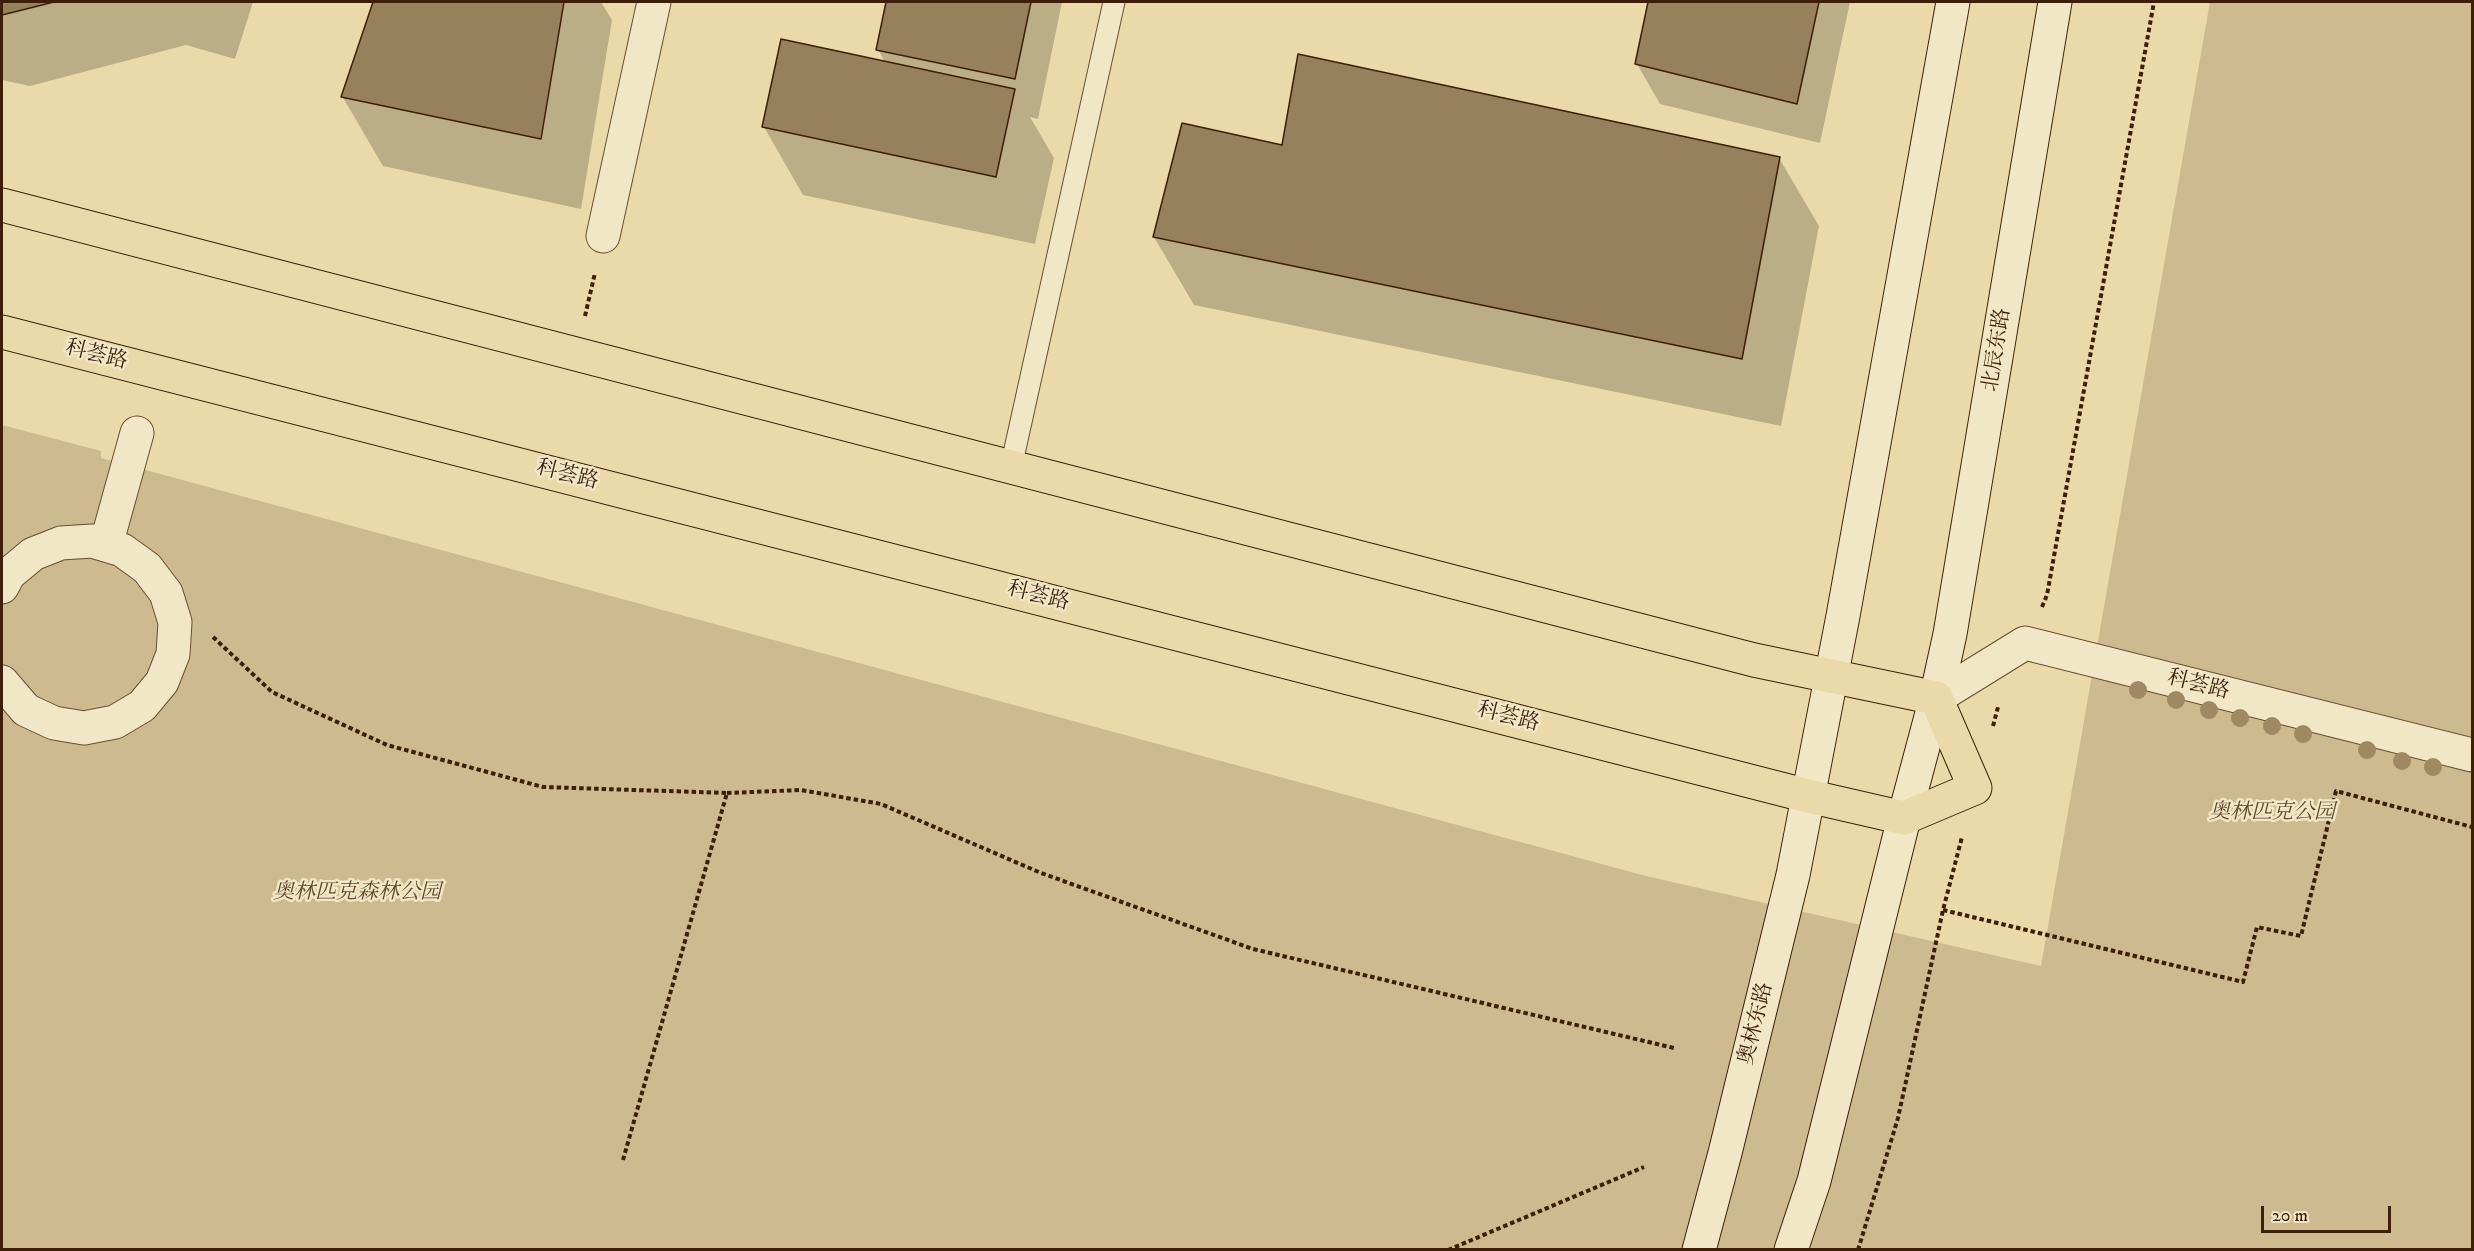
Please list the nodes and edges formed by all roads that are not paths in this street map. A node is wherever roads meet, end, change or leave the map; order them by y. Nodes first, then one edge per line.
1 (654, 2) edge
2 (1114, 2) edge
3 (1953, 2) edge
4 (2055, 2) edge
5 (2, 205) edge
6 (603, 236) road end
7 (2, 332) edge
8 (137, 433) dead end
9 (1011, 467) junction
10 (106, 545) junction
11 (2, 587) edge
12 (1831, 676) junction
13 (2, 682) edge
14 (1936, 698) junction
15 (2472, 755) edge
16 (1808, 796) junction
17 (1904, 818) junction
18 (1699, 1250) edge
19 (1791, 1250) edge

1 - 6 main road
2 - 9 lane
3 - 12 main road
4 - 14 main road, 北辰东路
5 - 9 main road
7 - 16 main road, 科荟路
8 - 10 main road
9 - 12 main road
10 - 11 main road
10 - 13 main road
12 - 14 main road
12 - 16 main road, 奥林东路
14 - 15 main road, 科荟路
14 - 17 main road, 北辰东路
14 - 17 main road
16 - 17 main road, 科荟路
16 - 18 main road, 奥林东路
17 - 19 main road

